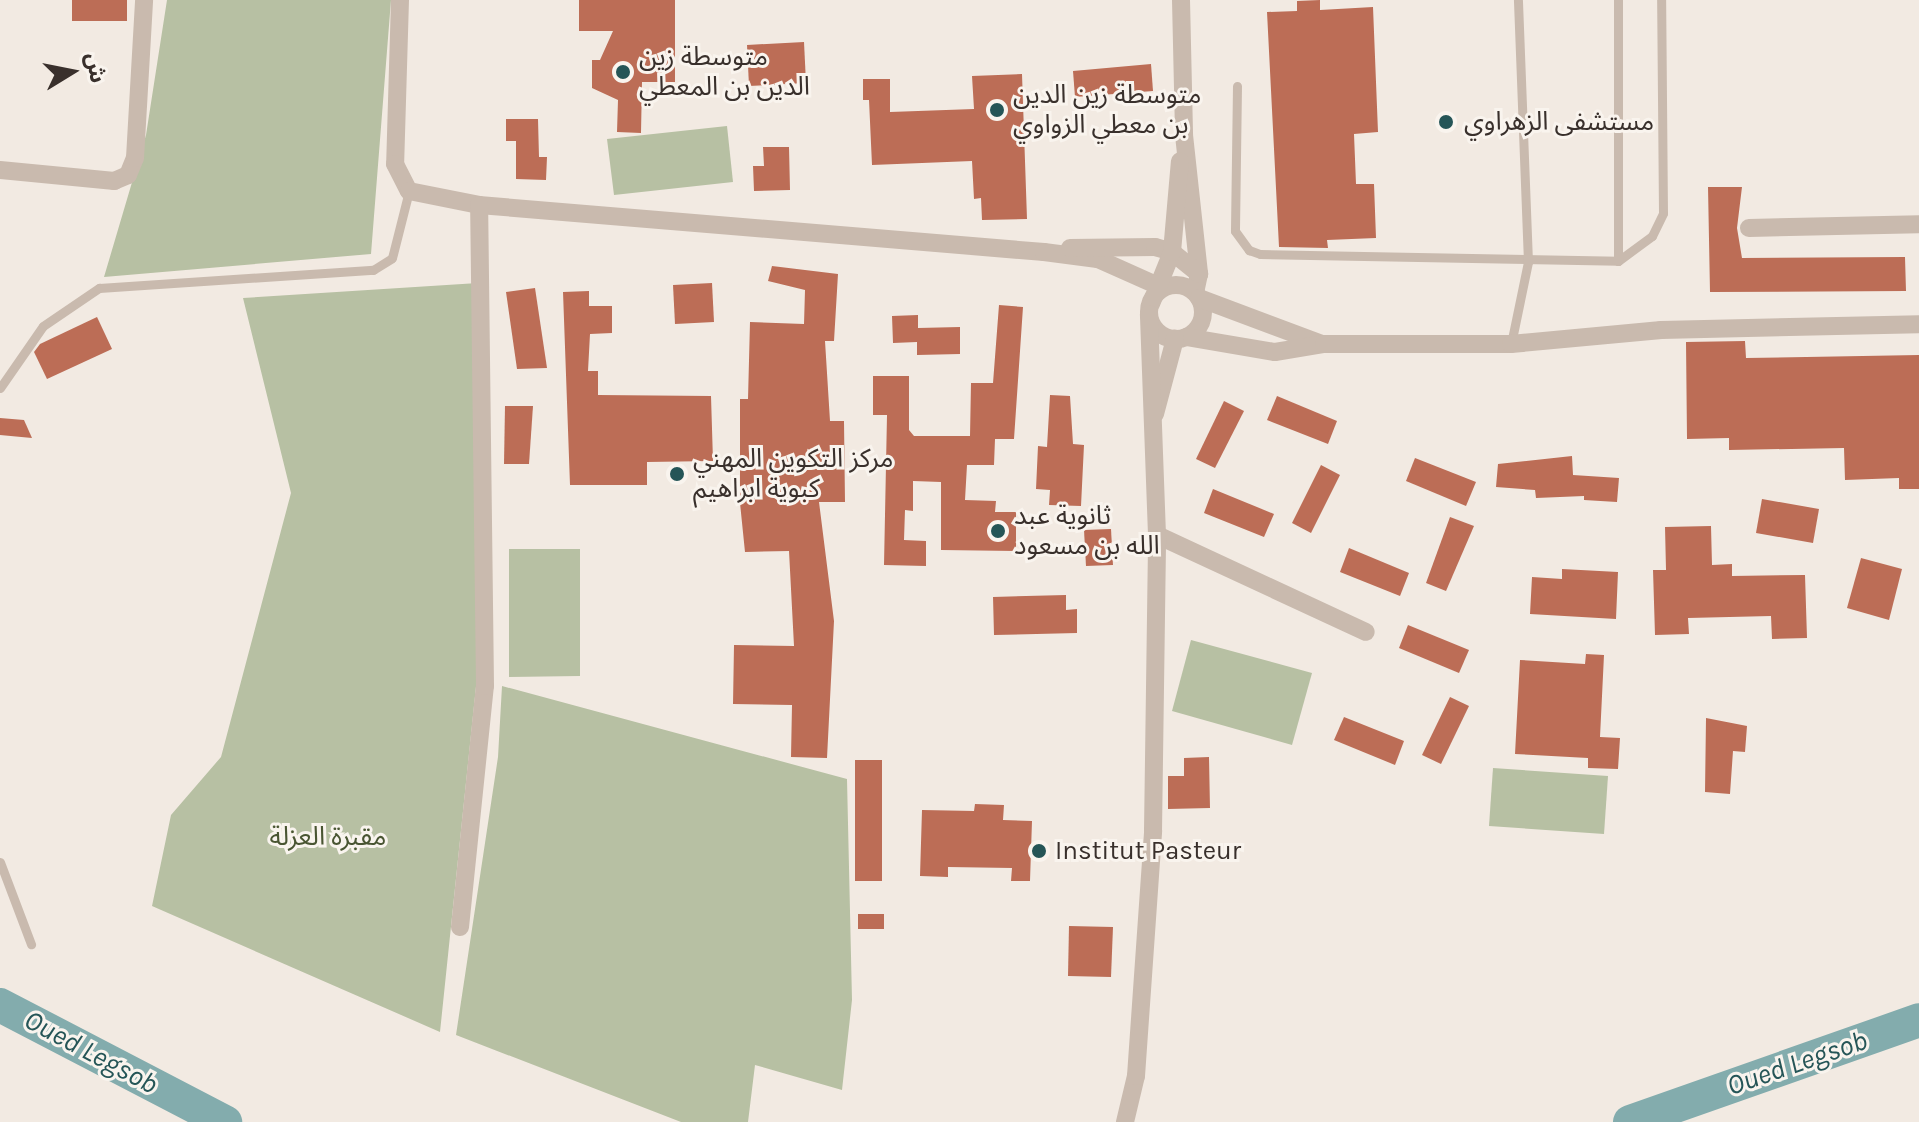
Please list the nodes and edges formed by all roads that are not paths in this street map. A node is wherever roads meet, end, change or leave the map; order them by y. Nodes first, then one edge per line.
1 (144, 0) edge
2 (400, 0) edge
3 (1181, 0) edge
4 (1518, 0) edge
5 (1618, 0) edge
6 (1661, 0) edge
7 (1237, 86) dead end
8 (1184, 135) junction
9 (0, 170) edge
10 (409, 191) junction
11 (479, 205) junction
12 (1919, 224) edge
13 (1749, 228) dead end
14 (1044, 252) junction
15 (1172, 252) junction
16 (1618, 261) junction
17 (1528, 262) junction
18 (1154, 284) junction
19 (1198, 288) junction
20 (1150, 309) junction
21 (1919, 324) edge
22 (1180, 338) junction
23 (1324, 344) junction
24 (1511, 344) junction
25 (0, 388) edge
26 (1154, 417) junction
27 (1157, 535) junction
28 (1366, 632) dead end
29 (0, 862) edge
30 (460, 927) dead end
31 (31, 944) dead end
32 (1125, 1122) edge

1 - 9 street
2 - 10 street
3 - 8 street
4 - 17 lane
5 - 16 lane
6 - 16 lane
7 - 17 lane
8 - 15 street
8 - 19 street
10 - 11 street
10 - 25 lane
11 - 14 street
11 - 30 street
12 - 13 street
14 - 15 street
14 - 18 street
15 - 18 street
15 - 19 street
16 - 17 lane
17 - 24 lane
18 - 20 street
19 - 20 street
19 - 22 street
19 - 23 street
20 - 22 street
20 - 26 street
21 - 24 street
22 - 23 street
22 - 26 street
23 - 24 street
26 - 27 street
27 - 28 street
27 - 32 street
29 - 31 lane

